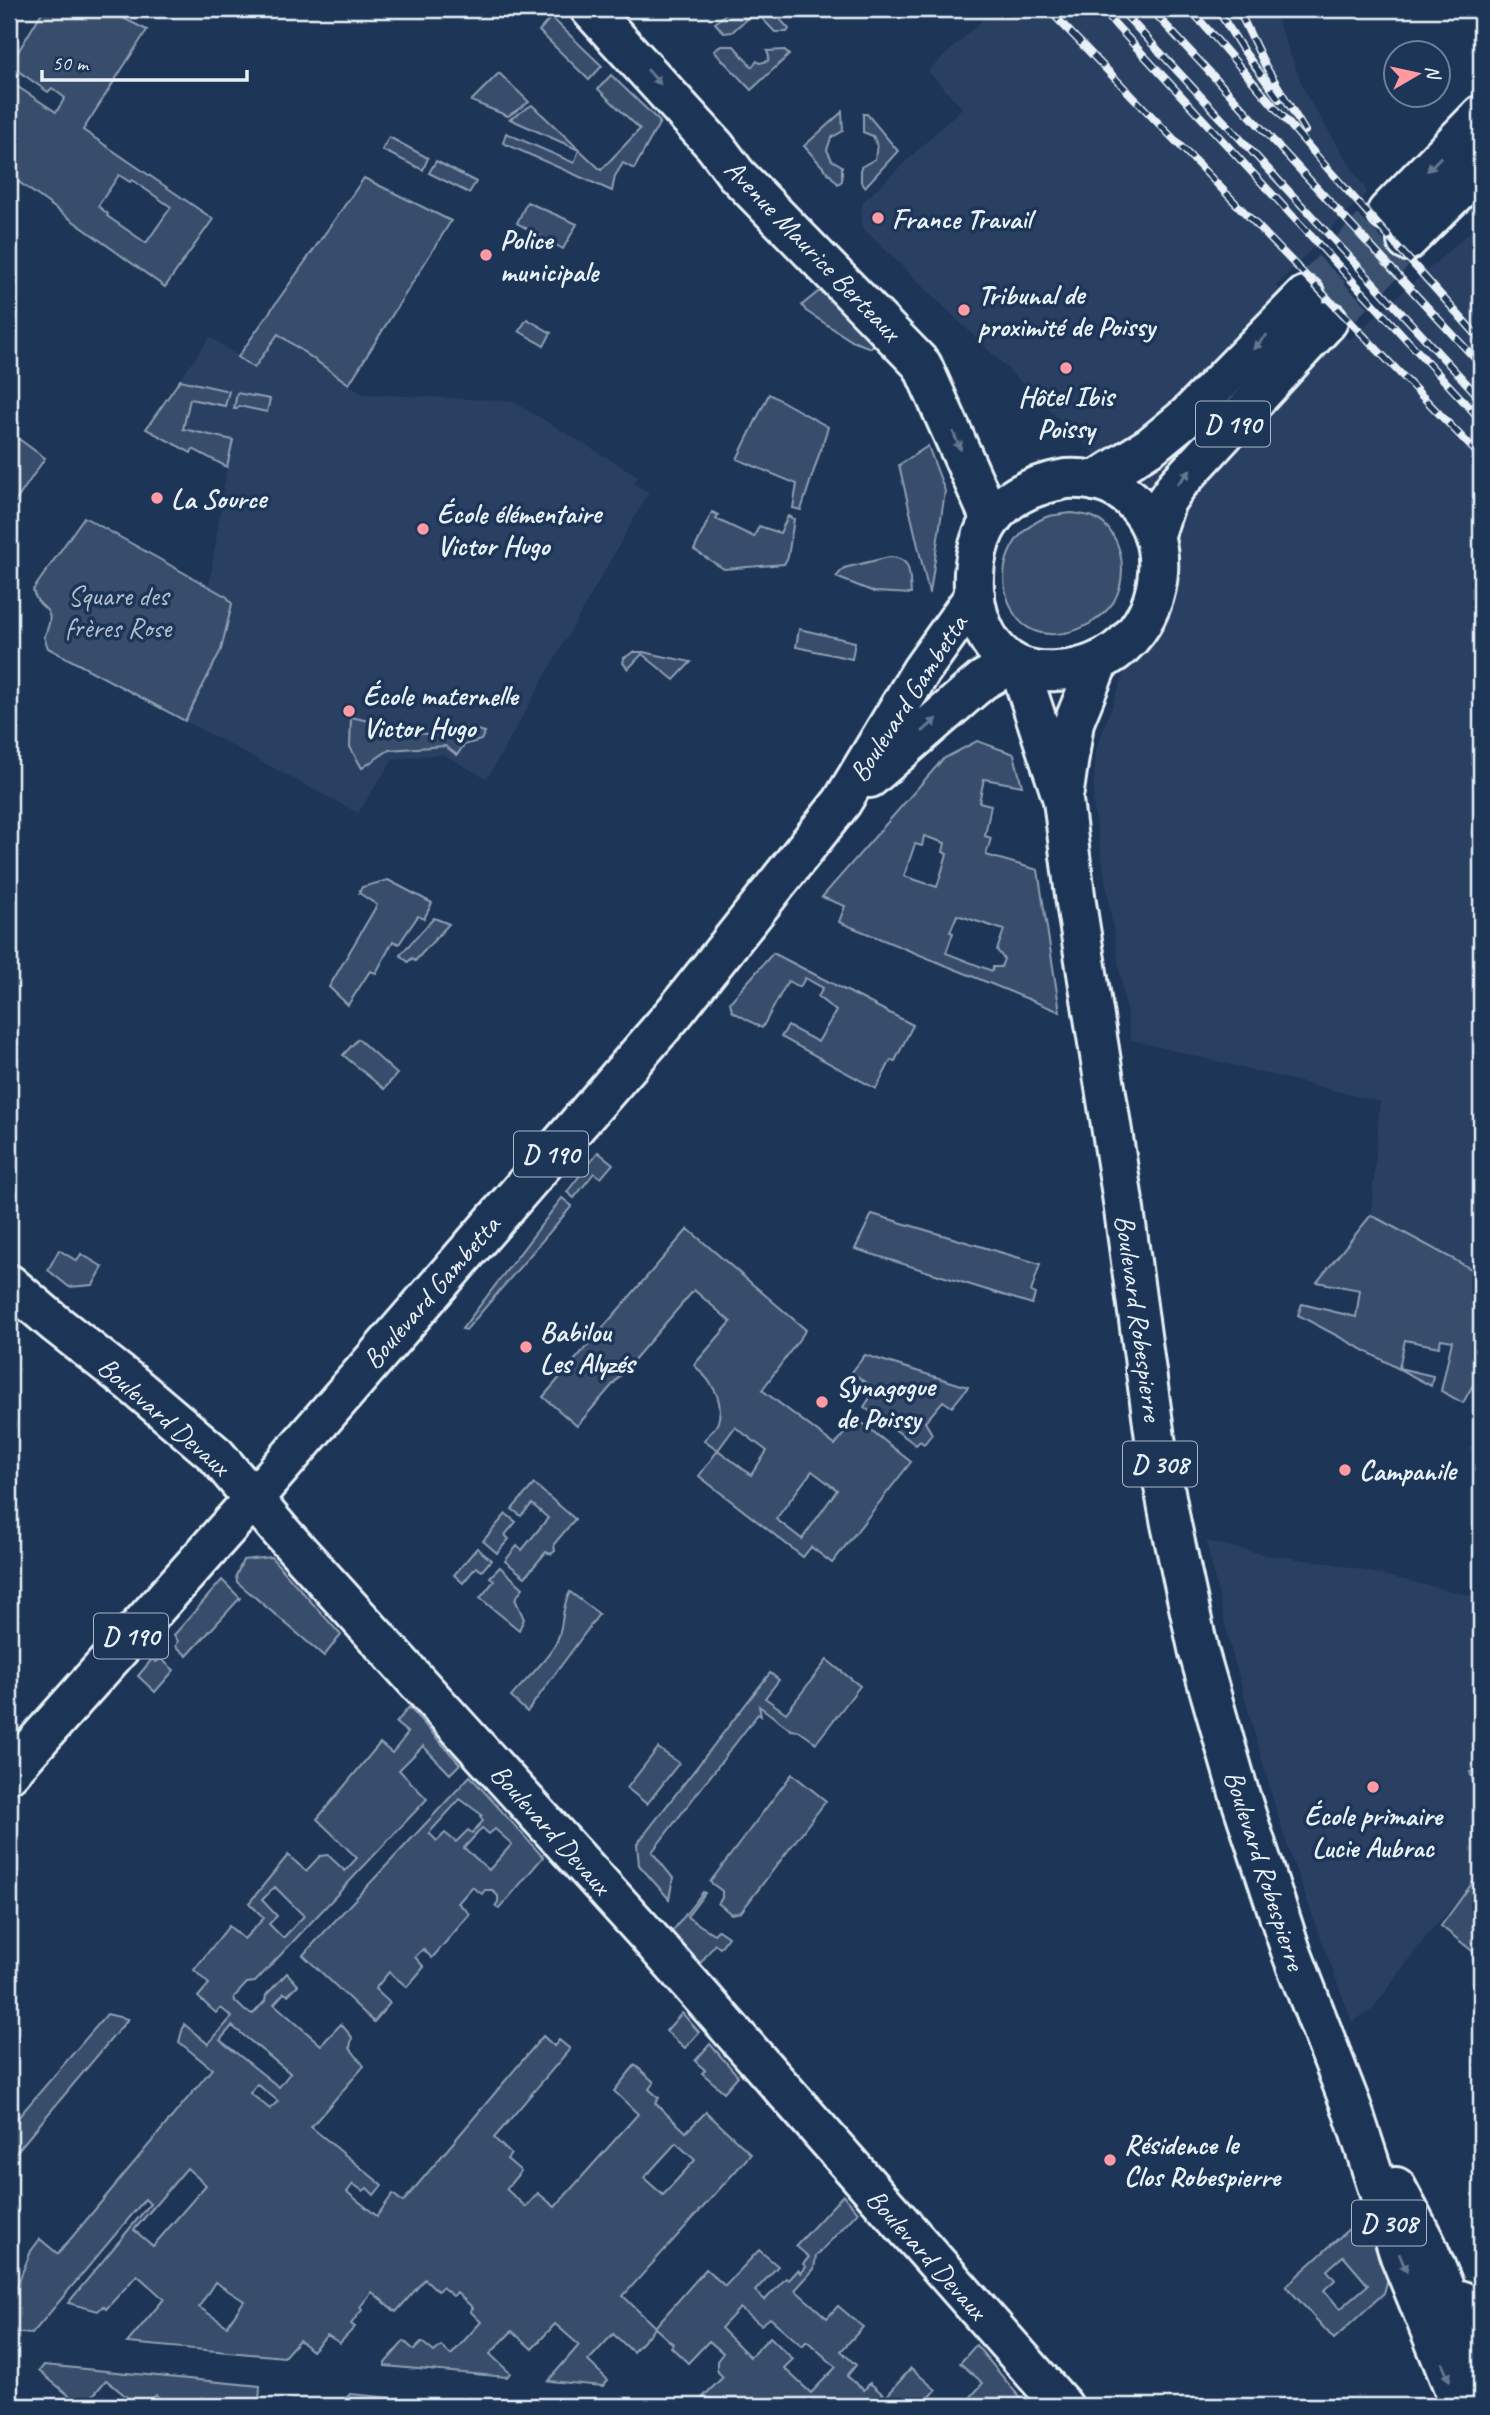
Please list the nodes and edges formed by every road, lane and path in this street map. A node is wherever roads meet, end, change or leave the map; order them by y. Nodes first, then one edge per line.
1 (590, 9) edge
2 (1481, 115) edge
3 (1480, 170) edge
4 (1095, 481) junction
5 (990, 520) junction
6 (1154, 537) junction
7 (975, 595) junction
8 (1099, 661) junction
9 (1016, 665) junction
10 (1063, 800) junction
11 (842, 802) junction
12 (9, 1284) edge
13 (253, 1499) junction
14 (9, 1773) edge
15 (1461, 2320) edge
16 (1481, 2376) edge
17 (1063, 2406) edge
18 (1461, 2406) edge

1 -> 5 main road, Avenue Maurice Berteaux
2 -> 3 main road
4 - 5 main road
4 - 6 main road
6 -> 4 main road, D 190
5 - 7 main road
6 - 8 main road
7 - 9 main road
7 - 11 main road, Boulevard Gambetta
8 - 9 main road
8 - 10 main road, Boulevard Robespierre / D 308
9 - 10 main road, Boulevard Robespierre / D 308
11 -> 9 main road, Boulevard Gambetta / D 190
10 - 15 main road, Boulevard Robespierre / D 308
11 - 13 main road, Boulevard Gambetta / D 190
12 - 13 main road, Boulevard Devaux
13 - 14 main road, Boulevard Gambetta / D 190
13 - 17 main road, Boulevard Devaux
15 - 16 main road, Boulevard Robespierre / D 308
15 -> 18 main road, Boulevard Robespierre / D 308

